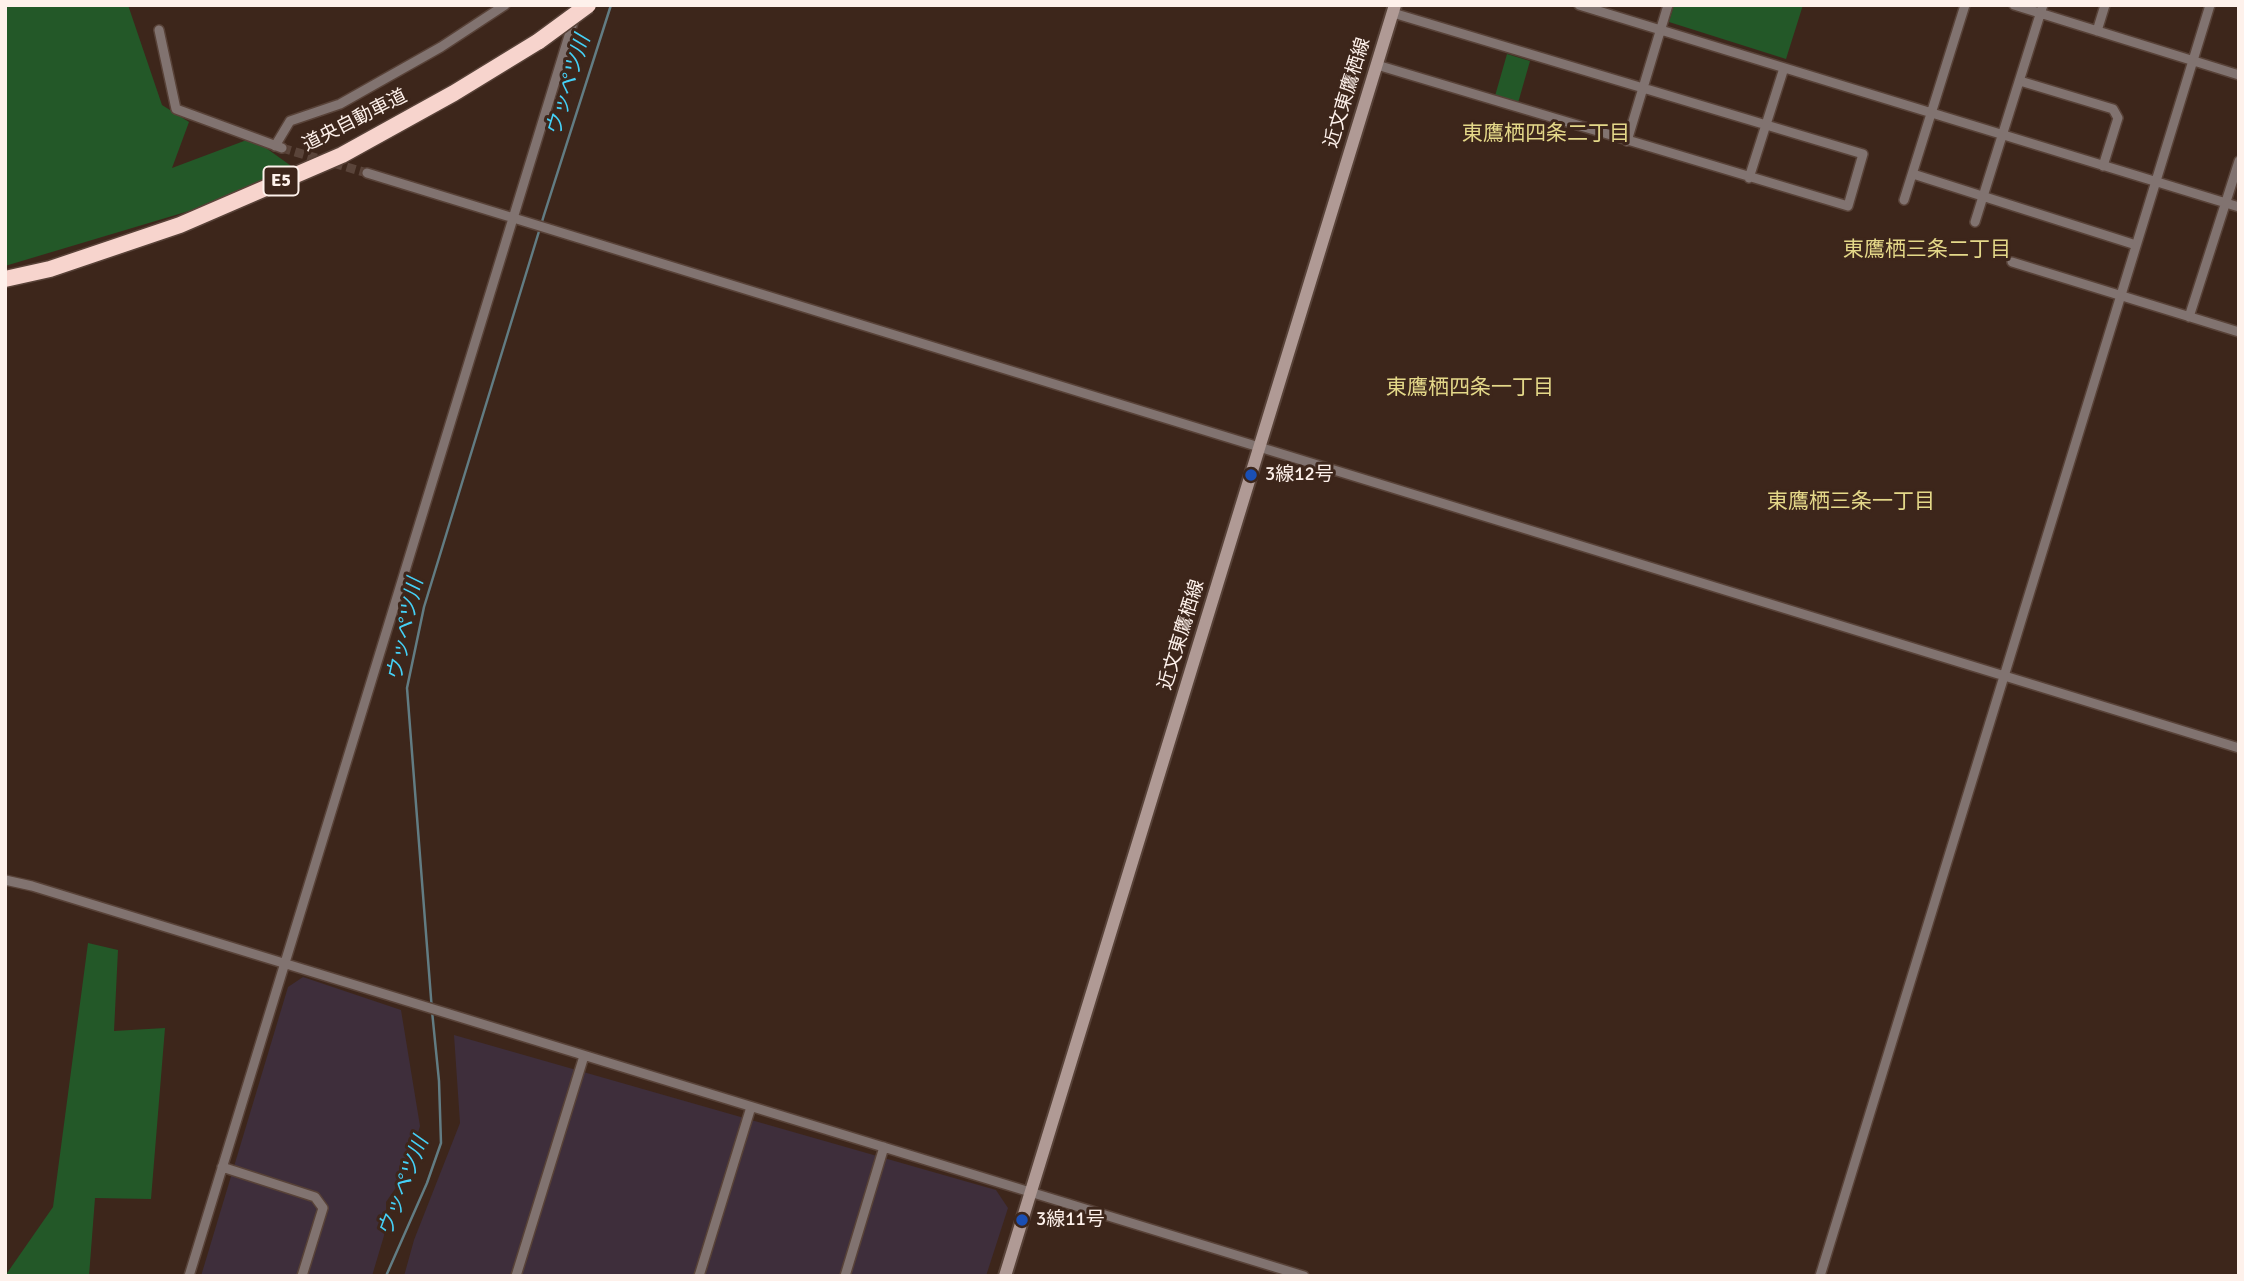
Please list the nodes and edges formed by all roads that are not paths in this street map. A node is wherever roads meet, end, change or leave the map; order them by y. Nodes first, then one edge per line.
1 (505, 5) edge
2 (578, 5) edge
3 (588, 5) edge
4 (1579, 5) edge
5 (1668, 5) edge
6 (1965, 5) edge
7 (2014, 5) edge
8 (2105, 5) edge
9 (2210, 5) edge
10 (1394, 9) edge
11 (2042, 9) edge
12 (159, 30) dead end
13 (1661, 30) junction
14 (2097, 30) junction
15 (2193, 61) junction
16 (1377, 65) junction
17 (1784, 68) junction
18 (2239, 75) edge
19 (2020, 81) junction
20 (1643, 89) junction
21 (1931, 113) junction
22 (1766, 125) junction
23 (2002, 134) junction
24 (1627, 141) junction
25 (2239, 160) edge
26 (2103, 166) junction
27 (367, 173) tunnel mouth
28 (1913, 174) junction
29 (1749, 178) junction
30 (2156, 181) junction
31 (1983, 197) junction
32 (1904, 200) dead end
33 (2226, 203) junction
34 (2239, 207) edge
35 (514, 219) junction
36 (1975, 222) dead end
37 (2136, 245) junction
38 (2012, 262) dead end
39 (5, 279) edge
40 (2120, 295) junction
41 (2189, 317) junction
42 (2239, 332) edge
43 (1260, 448) junction
44 (2003, 676) junction
45 (2239, 748) edge
46 (5, 880) edge
47 (284, 963) junction
48 (584, 1056) junction
49 (751, 1107) junction
50 (884, 1147) junction
51 (222, 1167) junction
52 (1030, 1191) junction
53 (189, 1276) edge
54 (302, 1276) edge
55 (516, 1276) edge
56 (699, 1276) edge
57 (845, 1276) edge
58 (1005, 1276) edge
59 (1304, 1276) edge
60 (1820, 1276) edge

1 - 12 street
2 - 35 street
3 - 39 highway, 道央自動車道 / E5, bridge
4 - 13 street
5 - 13 street
6 - 21 street
7 - 11 street
8 - 14 street
9 - 15 street
10 - 16 street, 近文東鷹栖線
10 - 20 street
11 - 14 street
11 - 19 street
13 - 17 street
13 - 20 street
14 - 15 street
15 - 18 street
15 - 30 street
16 - 24 street
16 - 43 street, 近文東鷹栖線
17 - 21 street
17 - 22 street
19 - 23 street
19 - 26 street
20 - 22 street
20 - 24 street
21 - 23 street
21 - 28 street
22 - 29 street
22 - 29 street
23 - 26 street
23 - 31 street
24 - 29 street
25 - 33 street
26 - 30 street
27 - 35 street
28 - 31 street
28 - 32 street
30 - 33 street
30 - 37 street
31 - 36 street
31 - 37 street
33 - 34 street
33 - 41 street
35 - 43 street
35 - 47 street
37 - 40 street
38 - 40 street
40 - 41 street
40 - 44 street
41 - 42 street
43 - 44 street
43 - 52 street, 近文東鷹栖線
44 - 45 street
44 - 60 street
46 - 47 street
47 - 48 street
47 - 51 street
48 - 49 street
48 - 55 street
49 - 50 street
49 - 56 street
50 - 52 street
50 - 57 street
51 - 53 street
51 - 54 street
52 - 58 street, 近文東鷹栖線
52 - 59 street

